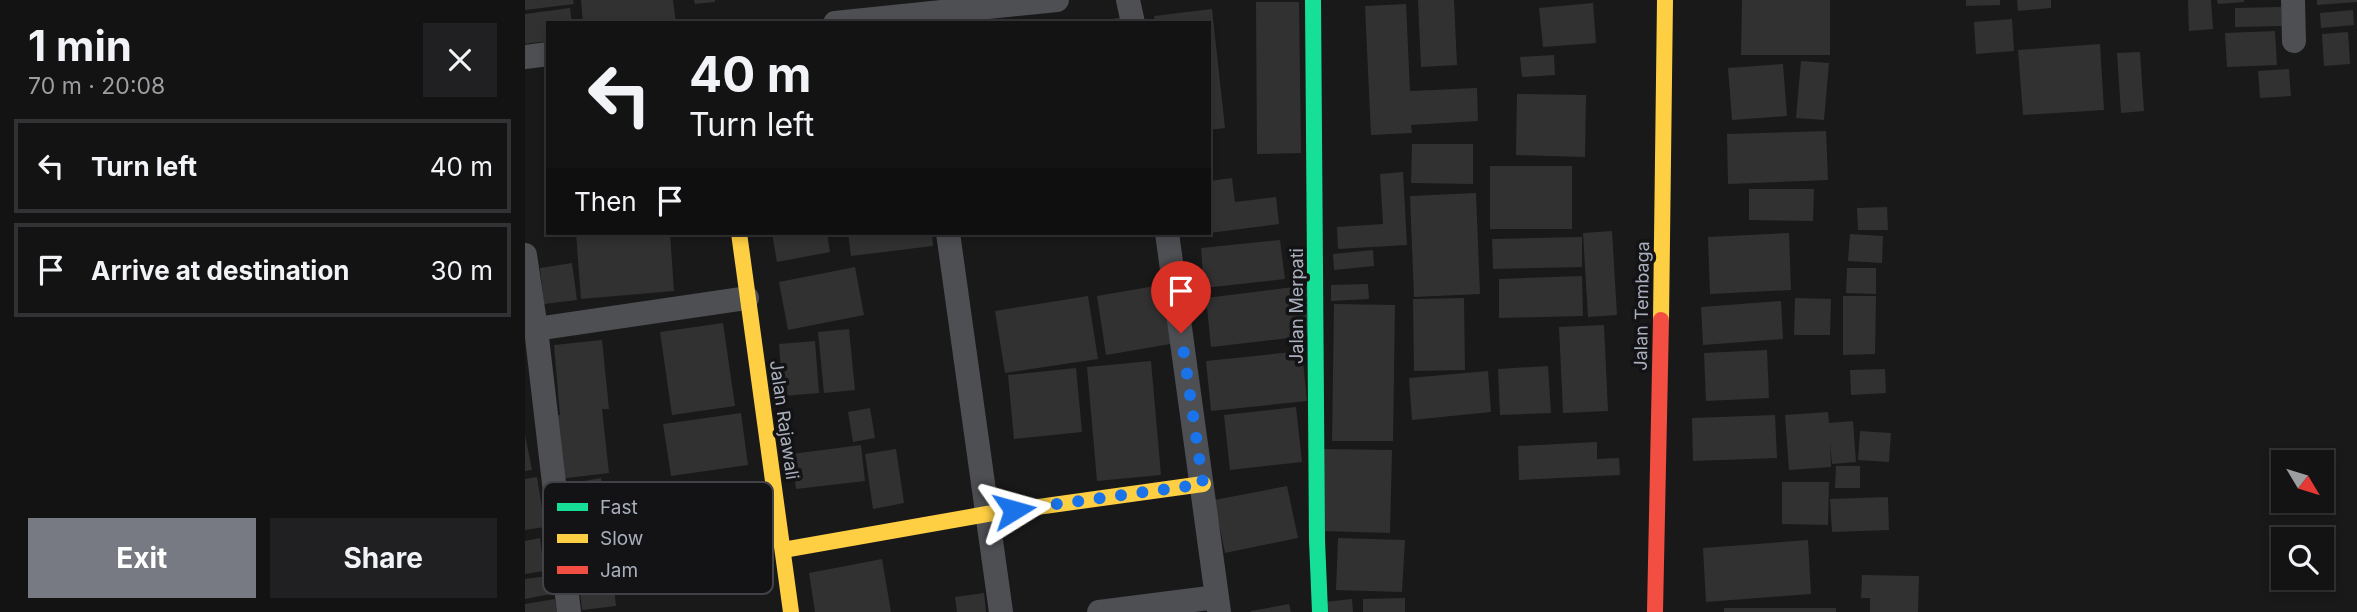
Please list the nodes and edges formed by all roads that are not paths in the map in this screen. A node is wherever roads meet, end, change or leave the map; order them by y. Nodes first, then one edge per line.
1 (1056, 0) edge
2 (1129, 0) edge
3 (1313, 0) edge
4 (1665, 0) edge
5 (2293, 0) edge
6 (854, 21) edge
7 (1133, 21) edge
8 (2294, 41) dead end
9 (546, 54) edge
10 (525, 57) edge
11 (739, 235) edge
12 (948, 235) edge
13 (1167, 235) edge
14 (525, 256) edge
15 (747, 298) junction
16 (536, 329) junction
17 (554, 482) edge
18 (1203, 484) junction
19 (987, 514) junction
20 (783, 550) junction
21 (567, 594) edge
22 (1218, 604) edge
23 (569, 612) edge
24 (791, 612) edge
25 (1001, 612) edge
26 (1099, 612) edge
27 (1320, 612) edge
28 (1655, 612) edge

1 - 6 street
2 - 7 street
3 - 27 street, Jalan Merpati
4 - 28 street, Jalan Tembaga
5 - 8 street
9 - 10 street
11 - 15 street, Jalan Rajawali
12 - 19 street
13 - 18 street
14 - 16 street
15 - 16 street
15 - 20 street, Jalan Rajawali
16 - 17 street
18 - 19 street
18 - 22 street
19 - 20 street
19 - 25 street
20 - 24 street, Jalan Rajawali
21 - 23 street
22 - 26 street

